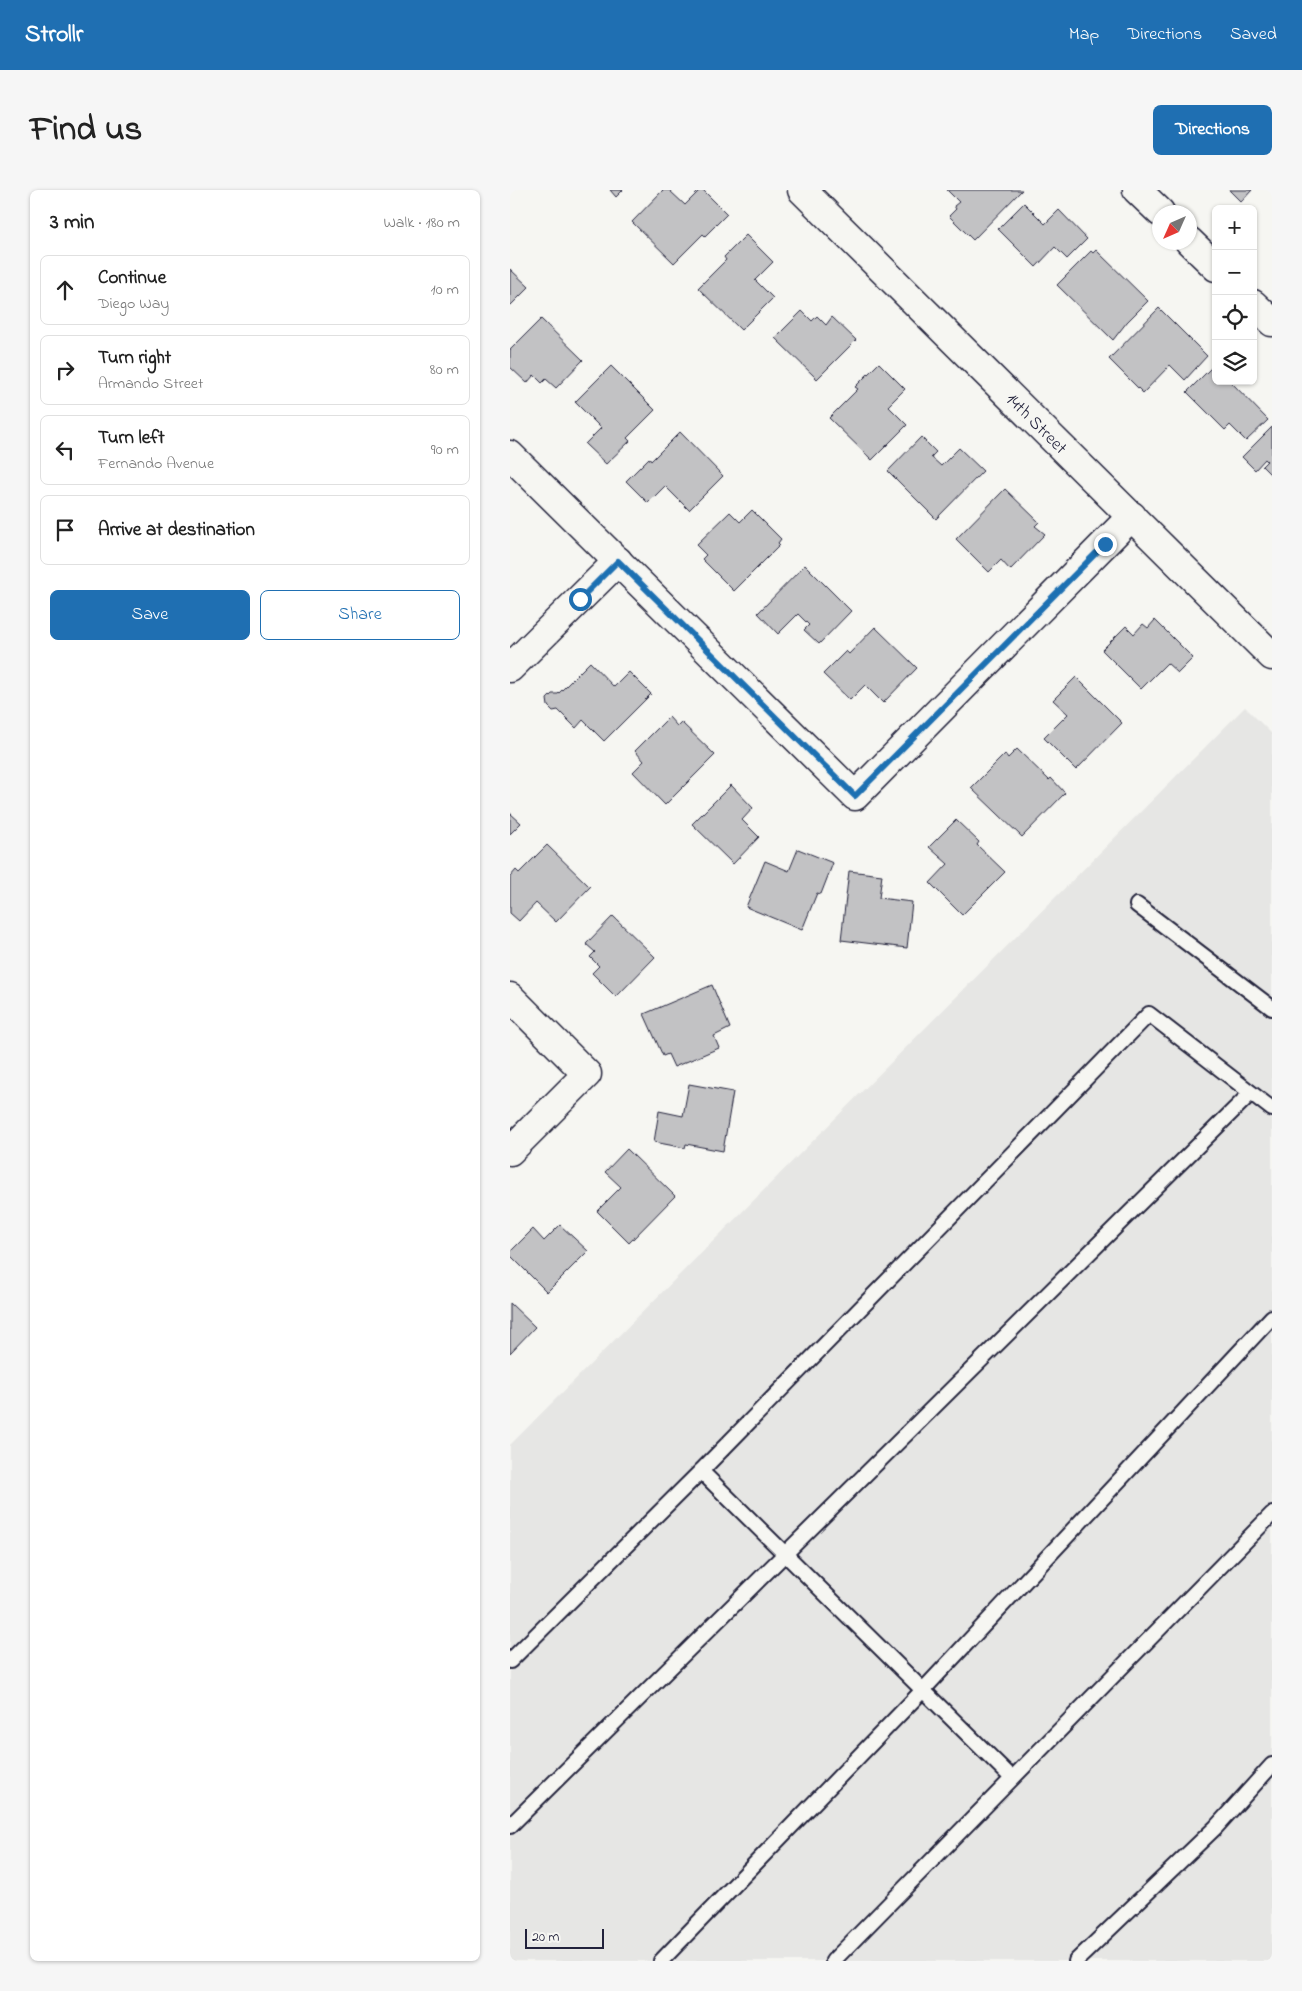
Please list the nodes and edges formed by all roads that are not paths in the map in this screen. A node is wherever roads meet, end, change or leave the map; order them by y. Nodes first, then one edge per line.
1 (802, 190) edge
2 (1137, 190) edge
3 (1153, 205) edge
4 (1197, 248) edge
5 (1212, 263) edge
6 (1257, 308) edge
7 (1272, 322) edge
8 (510, 455) edge
9 (1132, 516) junction
10 (618, 561) junction
11 (1272, 656) edge
12 (510, 668) edge
13 (1137, 905) dead end
14 (510, 997) edge
15 (1272, 1008) edge
16 (1251, 1094) junction
17 (1272, 1110) edge
18 (510, 1151) edge
19 (1272, 1317) edge
20 (701, 1471) junction
21 (1272, 1514) edge
22 (784, 1553) junction
23 (510, 1662) edge
24 (923, 1690) junction
25 (1272, 1765) edge
26 (1012, 1778) junction
27 (510, 1826) edge
28 (661, 1961) edge
29 (833, 1961) edge
30 (1076, 1961) edge

1 - 9 street, 14th Street
2 - 3 street
4 - 5 street
6 - 7 street
8 - 10 street
9 - 10 street
9 - 11 street, 14th Street
10 - 12 street
13 - 15 lane
14 - 18 street
16 - 17 lane
16 - 20 lane
16 - 22 lane
19 - 24 lane
20 - 22 lane
20 - 23 lane
21 - 26 lane
22 - 24 lane
22 - 27 lane
24 - 26 lane
24 - 28 lane
25 - 30 lane
26 - 29 lane

